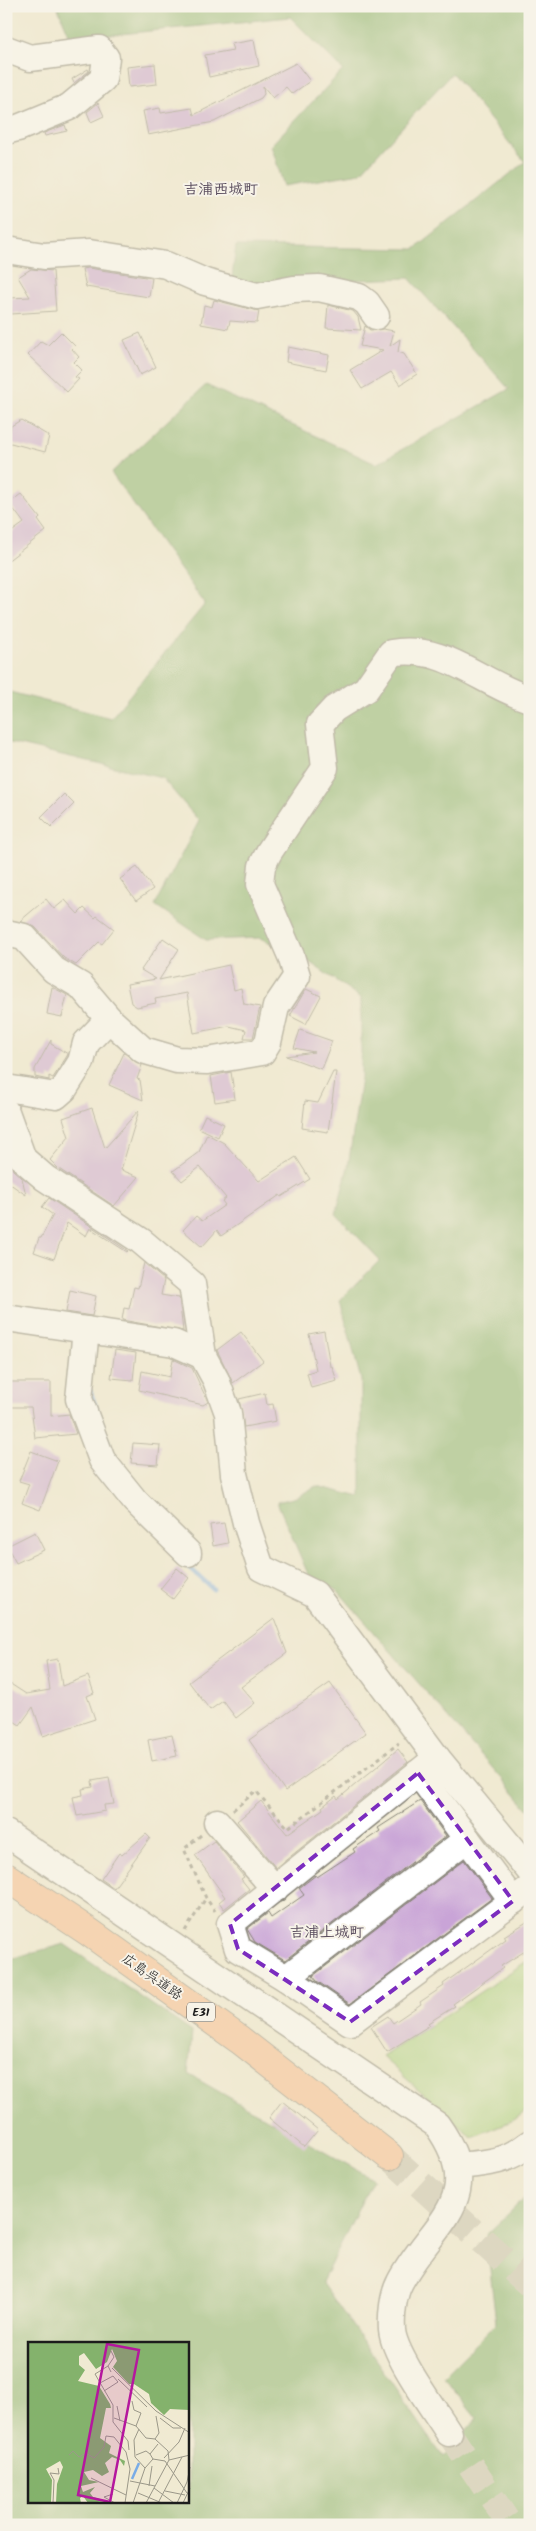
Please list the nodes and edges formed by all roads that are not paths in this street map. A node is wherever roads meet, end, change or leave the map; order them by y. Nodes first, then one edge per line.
1 (6, 49) edge
2 (6, 131) edge
3 (6, 250) edge
4 (376, 316) dead end
5 (530, 699) edge
6 (6, 933) edge
7 (109, 1019) junction
8 (6, 1088) edge
9 (6, 1112) edge
10 (6, 1318) edge
11 (86, 1330) junction
12 (203, 1356) junction
13 (188, 1553) dead end
14 (425, 1767) junction
15 (217, 1822) road end
16 (6, 1834) edge
17 (467, 1839) junction
18 (530, 1870) edge
19 (6, 1877) edge
20 (275, 1889) junction
21 (521, 1895) edge
22 (286, 1978) junction
23 (530, 2143) edge
24 (388, 2156) tunnel mouth
25 (457, 2166) junction
26 (449, 2433) tunnel mouth

1 - 2 street
3 - 4 street
5 - 7 street
6 - 7 street
7 - 8 street
9 - 12 street
10 - 11 street
11 - 12 street
11 - 13 street
12 - 14 street
14 - 17 street
14 - 18 street
14 - 20 street
15 - 20 street
16 - 25 street
17 - 21 street
17 - 22 street
19 - 24 highway, 広島呉道路 / E31
20 - 22 street
21 - 22 street
23 - 25 street
25 - 26 street

